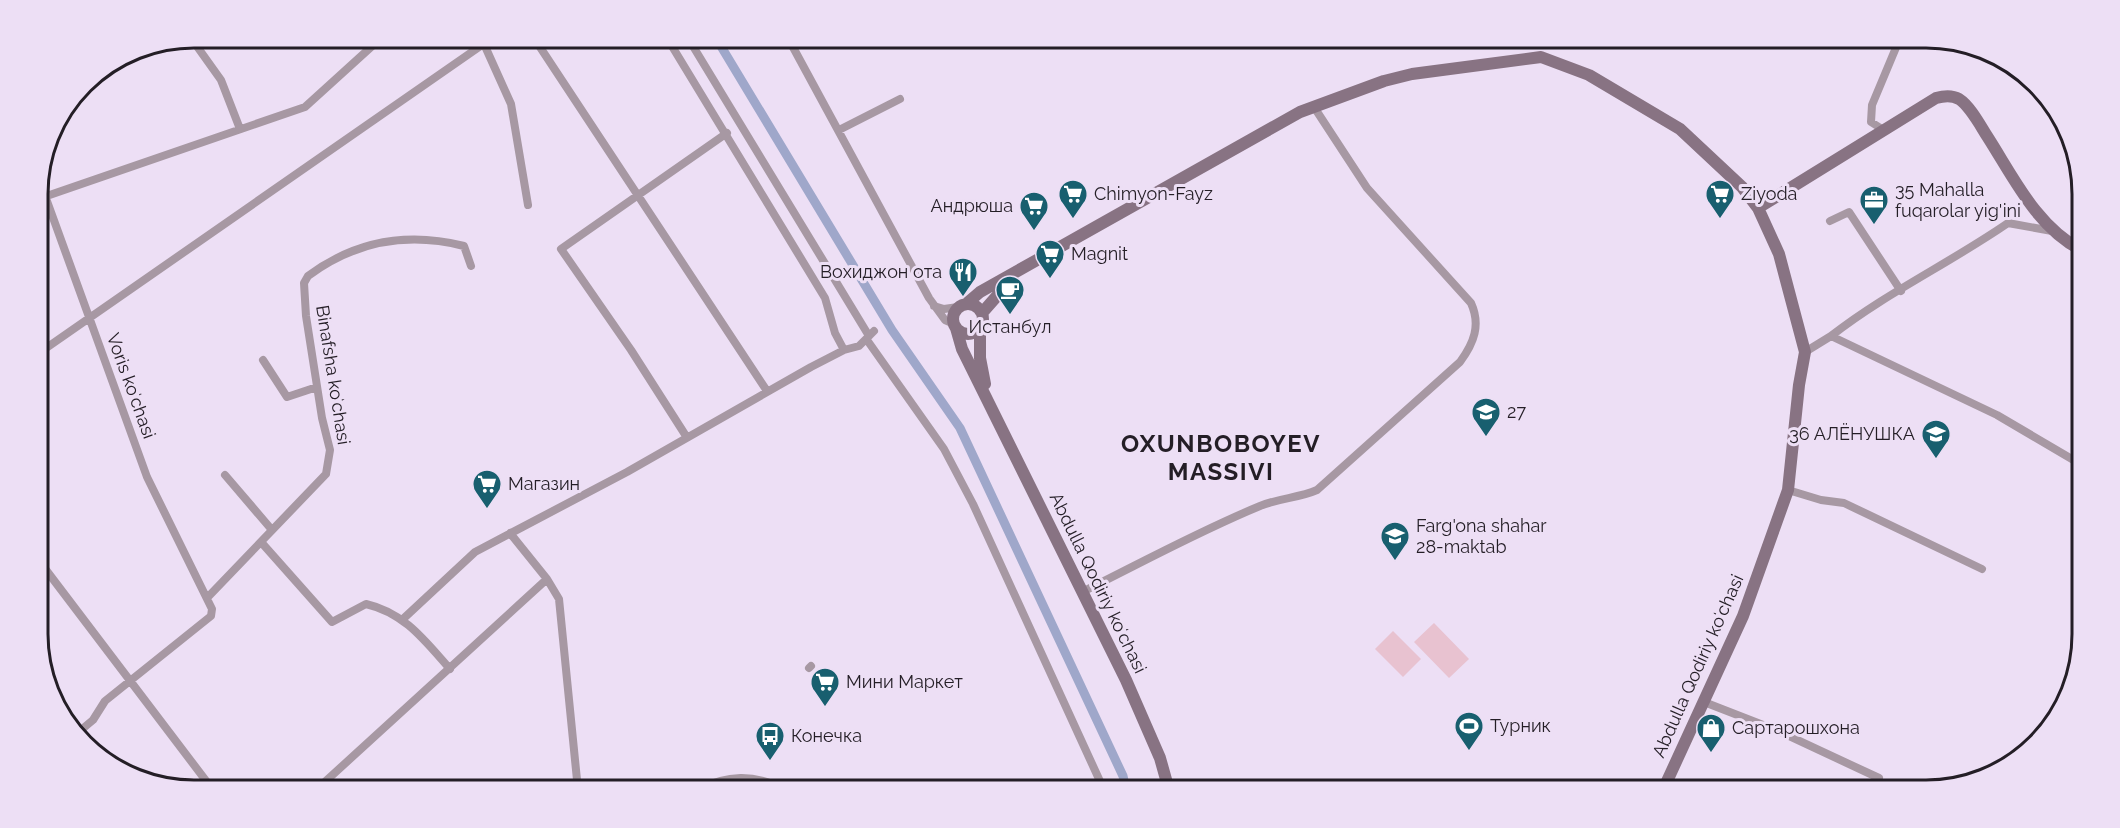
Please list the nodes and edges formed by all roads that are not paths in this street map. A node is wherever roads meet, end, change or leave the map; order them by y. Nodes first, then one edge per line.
1 (198, 48) edge
2 (370, 48) edge
3 (478, 48) edge
4 (486, 48) edge
5 (541, 48) edge
6 (673, 48) edge
7 (694, 48) edge
8 (794, 48) edge
9 (1896, 48) edge
10 (900, 99) dead end
11 (1314, 107) junction
12 (240, 129) junction
13 (1882, 129) junction
14 (839, 130) junction
15 (727, 133) junction
16 (637, 193) junction
17 (48, 196) edge
18 (528, 205) dead end
19 (1758, 208) junction
20 (48, 216) edge
21 (1830, 221) dead end
22 (2052, 231) junction
23 (2072, 244) edge
24 (471, 266) dead end
25 (1016, 275) junction
26 (1901, 291) junction
27 (934, 305) junction
28 (962, 306) junction
29 (982, 313) junction
30 (89, 320) junction
31 (955, 326) junction
32 (980, 327) junction
33 (870, 336) junction
34 (1831, 336) junction
35 (48, 347) edge
36 (844, 350) junction
37 (1805, 352) junction
38 (263, 360) dead end
39 (317, 387) junction
40 (767, 391) junction
41 (987, 394) junction
42 (686, 436) junction
43 (2072, 459) edge
44 (225, 475) dead end
45 (1788, 490) junction
46 (272, 530) junction
47 (510, 533) junction
48 (261, 542) junction
49 (1982, 569) dead end
50 (48, 572) edge
51 (547, 579) junction
52 (1082, 592) junction
53 (207, 598) junction
54 (403, 619) junction
55 (450, 669) junction
56 (132, 682) junction
57 (1704, 702) junction
58 (83, 728) edge
59 (1879, 778) dead end
60 (206, 780) edge
61 (327, 780) edge
62 (577, 780) edge
63 (723, 780) edge
64 (762, 780) edge
65 (1099, 780) edge
66 (1166, 780) edge
67 (1668, 780) edge

1 - 12 street
2 - 12 street
3 - 30 street
4 - 18 street
5 - 16 street
6 - 15 street
7 - 33 street
8 - 14 street, Abdulla Qodiriy koʻchasi
9 - 13 street
10 - 14 street
11 - 19 street, Abdulla Qodiriy koʻchasi
11 - 25 street, Abdulla Qodiriy koʻchasi
11 - 52 street
12 - 17 street
13 - 19 street
13 - 22 street
14 - 27 street, Abdulla Qodiriy koʻchasi
15 - 16 street
15 - 36 street
16 - 40 street
16 - 42 street
19 - 37 street, Abdulla Qodiriy koʻchasi
20 - 30 street, Voris koʻchasi
21 - 26 street
22 - 23 street
22 - 26 street
24 - 39 street, Binafsha koʻchasi
25 - 28 street, Abdulla Qodiriy koʻchasi
25 - 29 street, Abdulla Qodiriy koʻchasi
26 - 34 street
27 - 28 street
27 - 31 street, Abdulla Qodiriy koʻchasi
28 - 29 street
28 - 31 street
29 - 32 street, Abdulla Qodiriy koʻchasi
30 - 35 street
30 - 53 street, Voris koʻchasi
31 - 32 street
31 - 41 street, Abdulla Qodiriy koʻchasi
32 - 41 street, Abdulla Qodiriy koʻchasi
33 - 36 street
33 - 65 street
34 - 37 street
34 - 43 street
36 - 40 street
37 - 45 street, Abdulla Qodiriy koʻchasi
38 - 39 street
39 - 46 street, Binafsha koʻchasi
40 - 42 street
41 - 52 street, Abdulla Qodiriy koʻchasi
42 - 47 street
44 - 46 street
45 - 49 street
45 - 57 street, Abdulla Qodiriy koʻchasi
46 - 48 street, Binafsha koʻchasi
47 - 51 street
47 - 54 street
48 - 53 street, Binafsha koʻchasi
48 - 54 street
50 - 56 street
51 - 55 street
51 - 62 street
52 - 66 street, Abdulla Qodiriy koʻchasi
53 - 56 street
54 - 55 street
55 - 61 street
56 - 58 street
56 - 60 street
57 - 59 street
57 - 67 street, Abdulla Qodiriy koʻchasi
63 - 64 street

